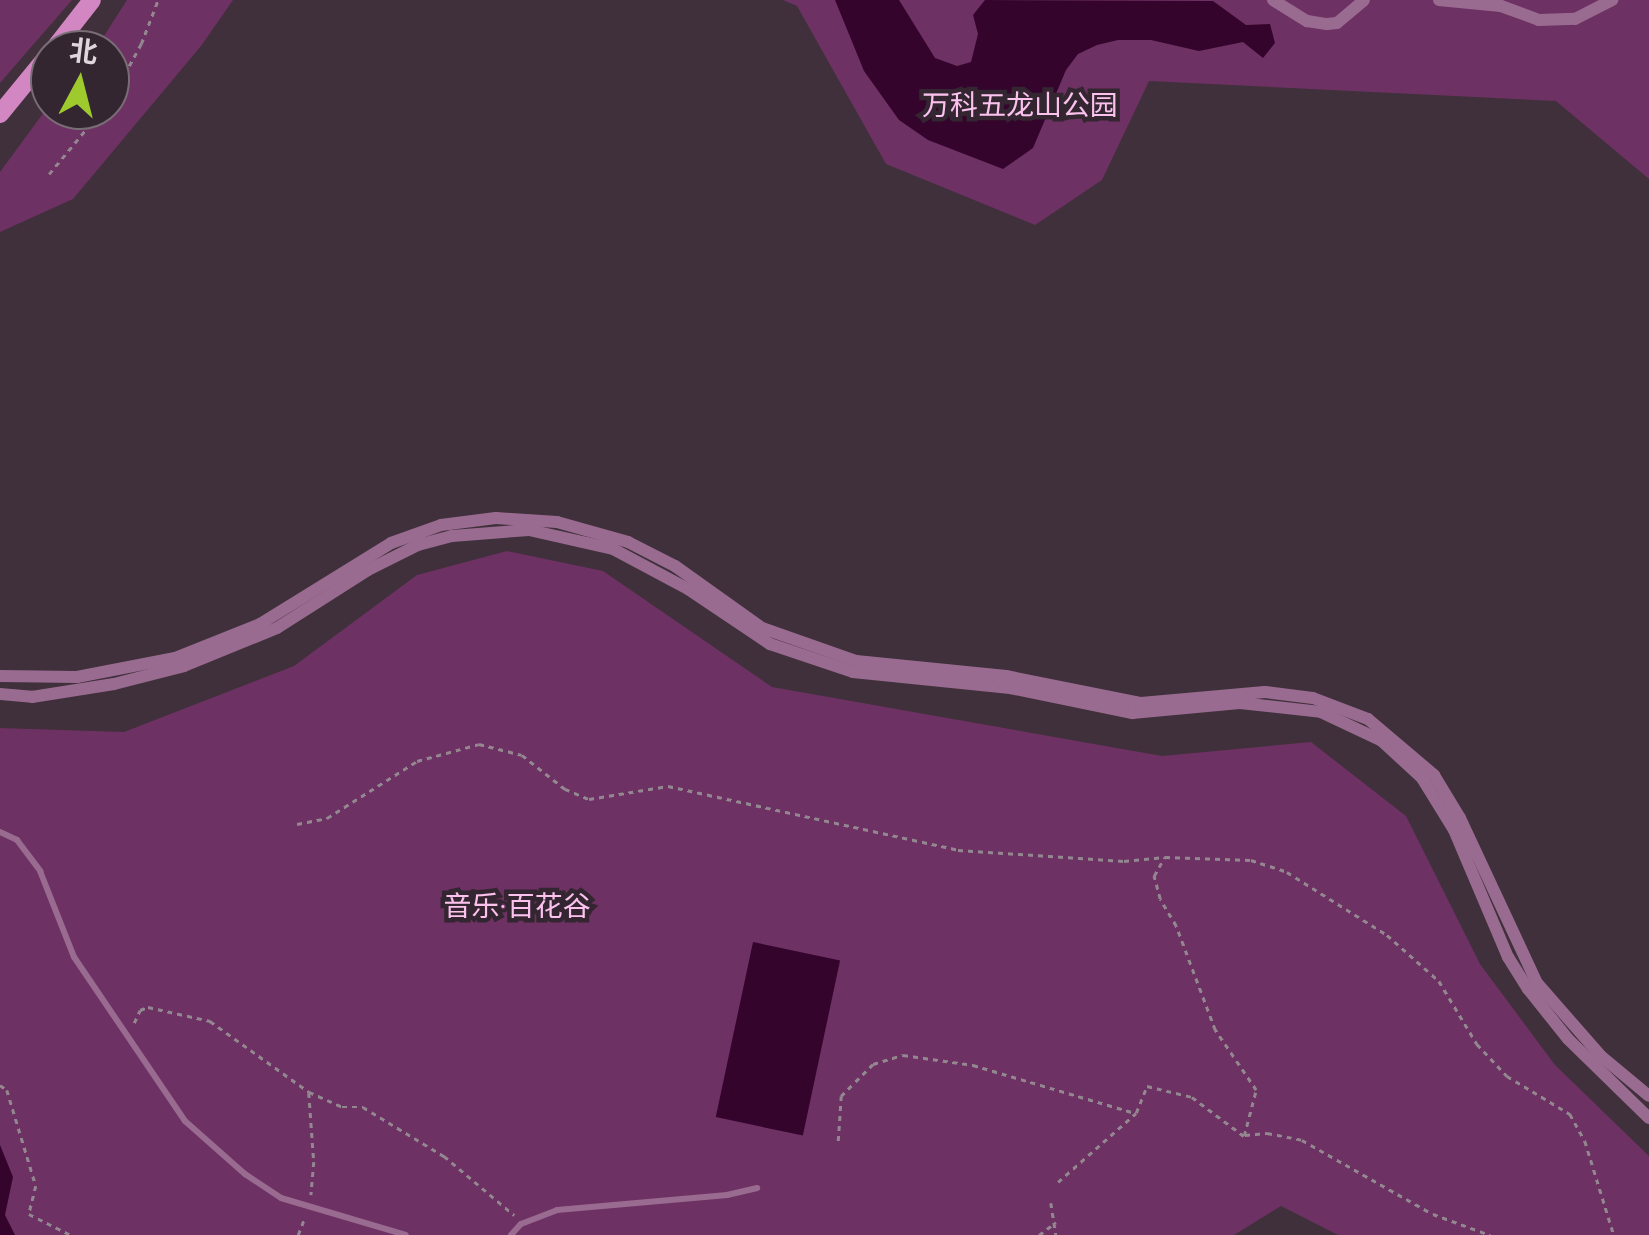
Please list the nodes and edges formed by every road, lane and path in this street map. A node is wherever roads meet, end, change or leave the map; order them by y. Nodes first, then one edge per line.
1 (92, 0) edge
2 (158, 0) edge
3 (1273, 0) edge
4 (1364, 0) edge
5 (1438, 0) edge
6 (1612, 0) edge
7 (68, 30) edge
8 (130, 64) edge
9 (30, 78) edge
10 (0, 114) edge
11 (86, 130) edge
12 (50, 174) dead end
13 (0, 676) edge
14 (0, 694) edge
15 (297, 824) dead end
16 (0, 832) edge
17 (1165, 857) junction
18 (128, 1036) junction
19 (0, 1084) edge
20 (309, 1092) junction
21 (1649, 1096) edge
22 (1136, 1113) junction
23 (1649, 1118) edge
24 (1244, 1136) junction
25 (838, 1141) dead end
26 (1058, 1182) dead end
27 (757, 1188) dead end
28 (1051, 1203) dead end
29 (308, 1206) junction
30 (1057, 1222) junction
31 (522, 1224) junction
32 (72, 1235) edge
33 (298, 1235) edge
34 (406, 1235) edge
35 (511, 1235) edge
36 (1040, 1235) edge
37 (1056, 1235) edge
38 (1490, 1235) edge
39 (1614, 1235) edge

1 - 7 street
2 - 8 path
3 - 4 street
5 - 6 street
9 - 10 street
11 - 12 path
13 - 21 street
14 - 23 street
15 - 17 path
16 - 18 lane
17 - 24 path
17 - 39 path
18 - 20 path
18 - 29 lane
19 - 32 path
20 - 29 path
20 - 31 path
22 - 24 path
22 - 25 path
22 - 26 path
24 - 38 path
27 - 31 lane
28 - 30 path
29 - 33 path
29 - 34 lane
30 - 36 path
30 - 37 path
31 - 35 lane

